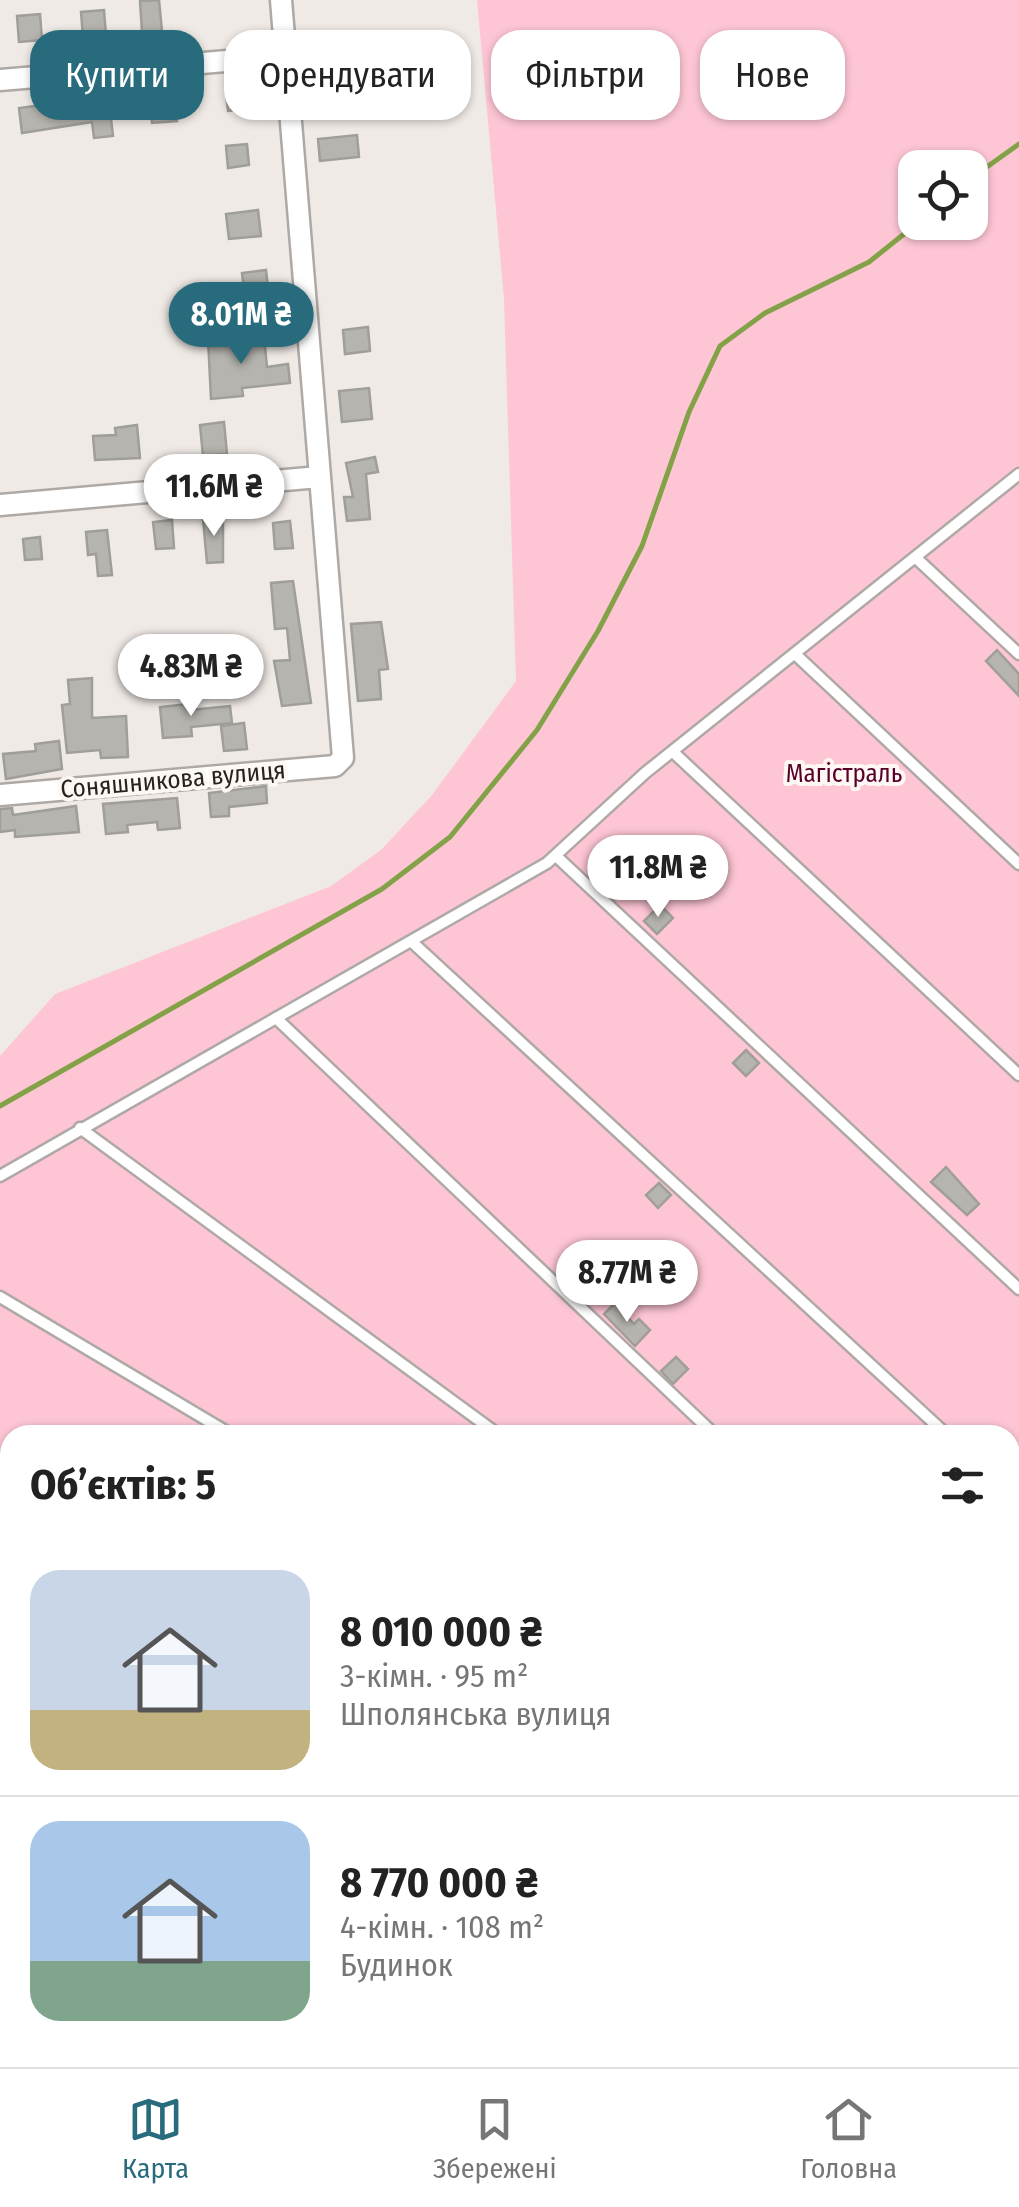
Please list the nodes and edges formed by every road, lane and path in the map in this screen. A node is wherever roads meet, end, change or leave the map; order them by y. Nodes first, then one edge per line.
1 (281, 0) edge
2 (284, 30) edge
3 (224, 61) edge
4 (0, 80) edge
5 (291, 120) edge
6 (1019, 474) edge
7 (319, 478) junction
8 (0, 505) edge
9 (916, 558) junction
10 (795, 654) junction
11 (1019, 654) edge
12 (674, 752) junction
13 (0, 795) edge
14 (556, 856) junction
15 (1019, 864) edge
16 (412, 942) junction
17 (276, 1018) junction
18 (1019, 1074) edge
19 (80, 1128) junction
20 (0, 1176) edge
21 (1019, 1289) edge
22 (0, 1297) edge
23 (215, 1425) edge
24 (485, 1425) edge
25 (704, 1425) edge
26 (937, 1425) edge

1 - 2 street
3 - 4 street
5 - 7 street
6 - 9 lane
7 - 8 street
7 - 13 street, Соняшникова вулиця
9 - 10 lane
9 - 11 lane
10 - 12 lane
10 - 15 lane
12 - 14 lane
12 - 18 lane
14 - 16 lane
14 - 21 lane
16 - 17 lane
16 - 26 lane
17 - 19 lane
17 - 25 lane
19 - 20 lane
19 - 24 lane
22 - 23 lane

